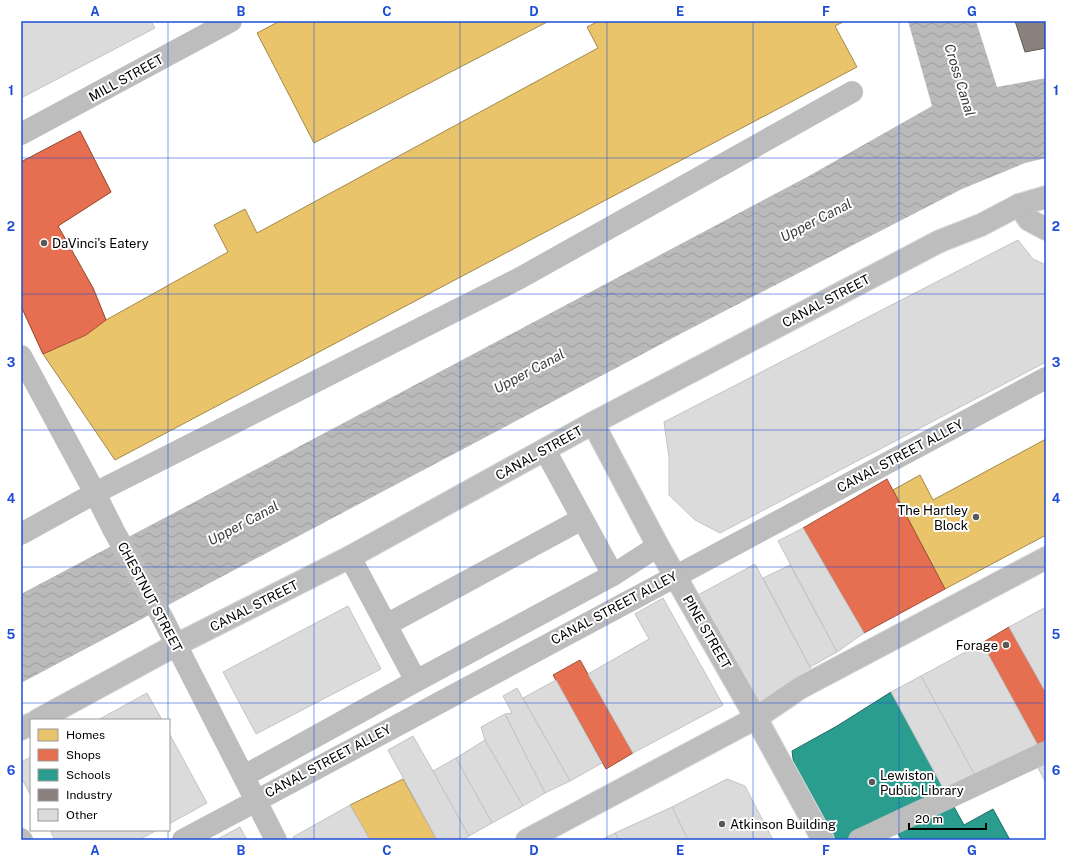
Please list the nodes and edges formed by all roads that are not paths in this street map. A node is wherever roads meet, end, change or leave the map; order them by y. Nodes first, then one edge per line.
1 (231, 21) edge
2 (852, 92) dead end
3 (21, 134) edge
4 (1046, 197) edge
5 (1019, 205) junction
6 (1046, 229) edge
7 (21, 356) edge
8 (1046, 378) edge
9 (593, 424) junction
10 (544, 450) junction
11 (95, 493) junction
12 (582, 519) junction
13 (21, 534) edge
14 (658, 546) junction
15 (350, 557) junction
16 (1046, 558) edge
17 (613, 575) junction
18 (675, 576) junction
19 (386, 625) junction
20 (176, 646) junction
21 (416, 681) junction
22 (756, 718) junction
23 (40, 719) edge
24 (30, 724) edge
25 (21, 729) edge
26 (1046, 752) edge
27 (244, 776) junction
28 (256, 800) junction
29 (183, 840) edge
30 (276, 840) edge
31 (527, 840) edge
32 (823, 840) edge
33 (859, 840) edge

1 - 3 main road, MILL STREET
2 - 11 main road
4 - 5 main road, CANAL STREET
5 - 6 main road
5 - 9 main road, CANAL STREET
7 - 11 main road, CHESTNUT STREET
8 - 18 main road, CANAL STREET ALLEY
9 - 10 main road, CANAL STREET
9 - 14 main road, PINE STREET
10 - 12 main road
10 - 15 main road, CANAL STREET
11 - 13 main road
11 - 20 main road, CHESTNUT STREET
12 - 17 main road
12 - 19 main road
14 - 17 main road
14 - 18 main road, PINE STREET
15 - 19 main road
15 - 20 main road, CANAL STREET
16 - 22 main road
17 - 21 main road
18 - 22 main road, PINE STREET
18 - 28 main road, CANAL STREET ALLEY
19 - 21 main road
20 - 23 main road, CANAL STREET
20 - 27 main road, CHESTNUT STREET
21 - 27 main road
22 - 31 main road
22 - 32 main road, PINE STREET
24 - 25 main road
26 - 33 main road
27 - 28 main road, CHESTNUT STREET
28 - 29 main road, CANAL STREET ALLEY
28 - 30 main road, CHESTNUT STREET

